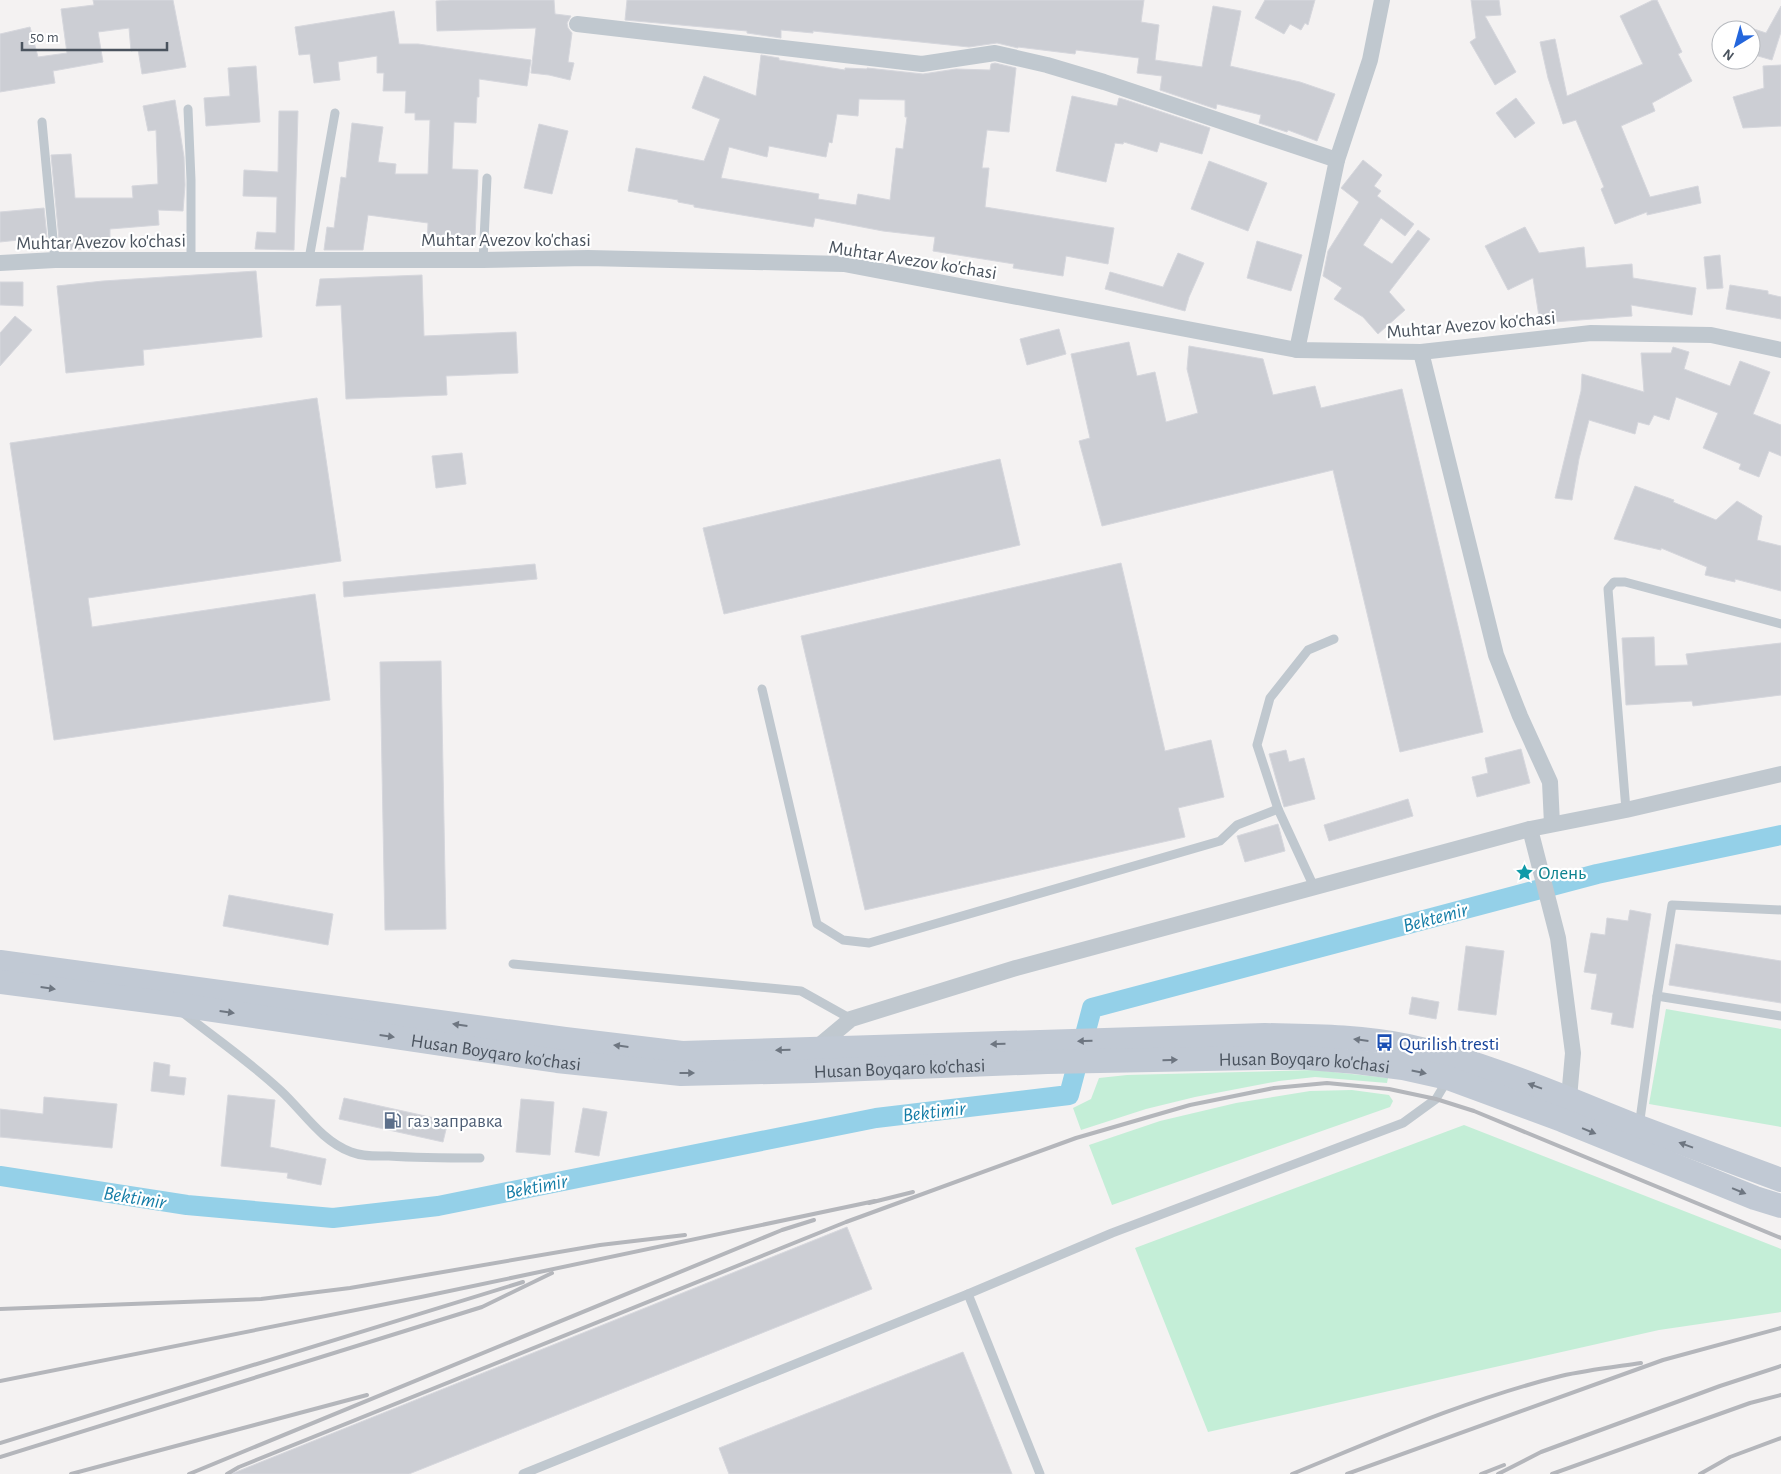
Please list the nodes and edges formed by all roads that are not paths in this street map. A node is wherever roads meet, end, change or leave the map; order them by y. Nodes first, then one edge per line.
1 (1382, 0) edge
2 (577, 24) dead end
3 (188, 109) dead end
4 (335, 113) dead end
5 (42, 122) dead end
6 (1337, 160) junction
7 (487, 178) dead end
8 (308, 259) junction
9 (55, 260) junction
10 (191, 260) junction
11 (483, 260) junction
12 (0, 263) edge
13 (1297, 350) junction
14 (1781, 350) edge
15 (1421, 352) junction
16 (1781, 624) edge
17 (1334, 639) dead end
18 (762, 689) dead end
19 (1781, 774) edge
20 (1278, 809) junction
21 (1626, 810) junction
22 (1552, 824) junction
23 (1530, 829) junction
24 (1314, 887) junction
25 (1781, 910) edge
26 (0, 962) edge
27 (513, 964) dead end
28 (0, 982) edge
29 (1657, 996) junction
30 (172, 1004) junction
31 (1781, 1016) edge
32 (851, 1019) junction
33 (814, 1050) junction
34 (1047, 1052) junction
35 (1451, 1067) junction
36 (1566, 1109) junction
37 (1638, 1127) junction
38 (480, 1158) dead end
39 (1781, 1180) edge
40 (1781, 1206) edge
41 (968, 1294) junction
42 (523, 1474) edge
43 (1040, 1474) edge

1 - 6 street
2 - 6 street
3 - 10 lane
4 - 8 lane
5 - 9 lane
6 - 13 street
7 - 11 lane
8 - 10 street, Muhtar Avezov ko'chasi
8 - 11 street, Muhtar Avezov ko'chasi
9 - 10 street, Muhtar Avezov ko'chasi
9 - 12 street, Muhtar Avezov ko'chasi
11 - 13 street, Muhtar Avezov ko'chasi
13 - 15 street, Muhtar Avezov ko'chasi
14 - 15 street, Muhtar Avezov ko'chasi
15 - 22 street
16 - 21 lane
17 - 20 lane
18 - 20 lane
19 - 21 street
20 - 24 lane
21 - 22 street
22 - 23 street
23 - 24 street
23 - 36 street
24 - 32 street
25 - 29 lane
33 -> 26 main road, Husan Boyqaro ko'chasi
27 - 32 lane
28 -> 30 main road, Husan Boyqaro ko'chasi
29 - 31 lane
29 - 37 lane
30 -> 34 main road, Husan Boyqaro ko'chasi
30 - 38 lane
32 - 33 street
34 -> 33 main road, Husan Boyqaro ko'chasi
34 - 35 main road, Husan Boyqaro ko'chasi
35 - 36 main road, Husan Boyqaro ko'chasi
35 - 41 lane
36 - 37 main road, Husan Boyqaro ko'chasi
36 -> 40 main road, Husan Boyqaro ko'chasi
39 -> 37 main road, Husan Boyqaro ko'chasi
41 - 42 lane
41 - 43 lane

